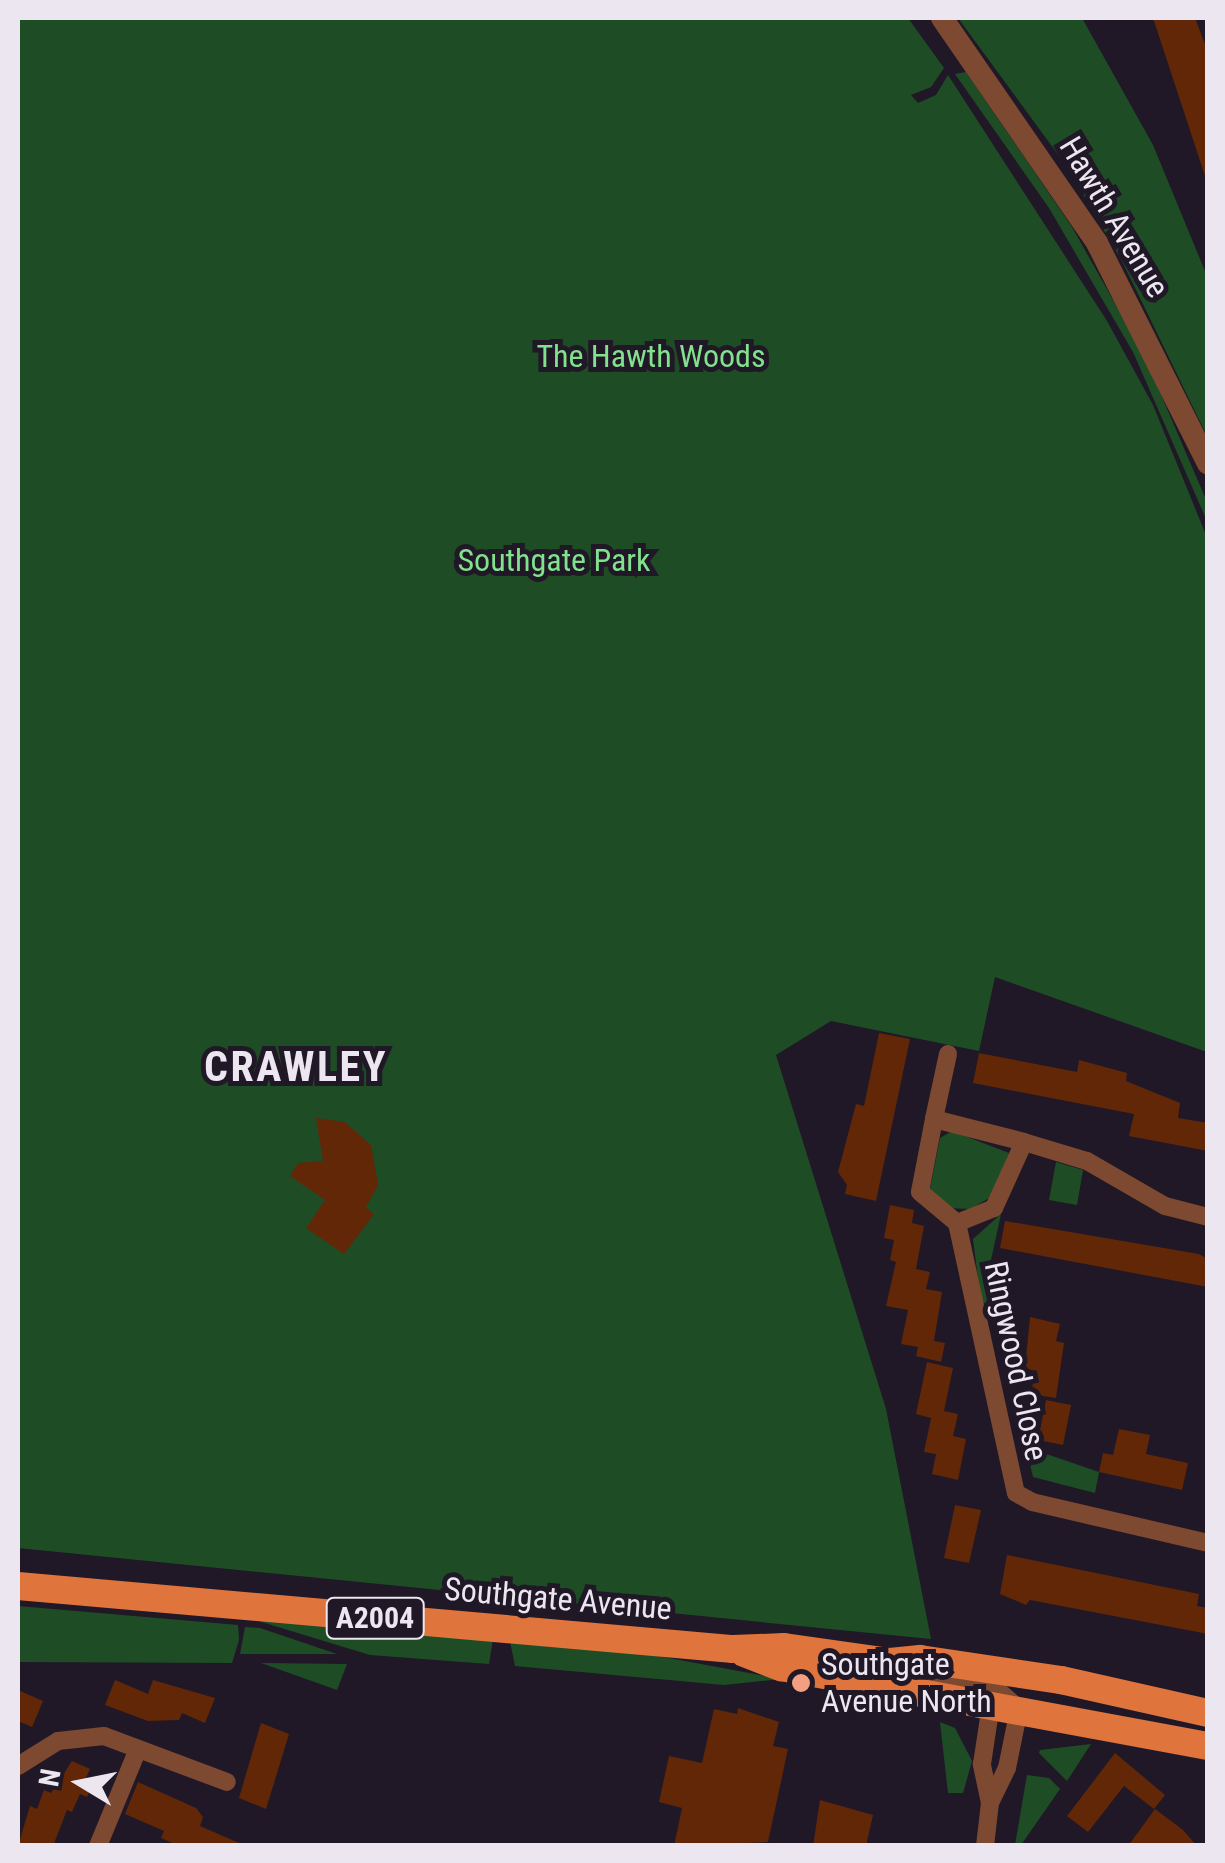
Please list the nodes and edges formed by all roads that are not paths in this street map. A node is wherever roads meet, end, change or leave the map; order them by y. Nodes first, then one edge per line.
1 (942, 18) edge
2 (1208, 464) edge
3 (948, 1054) dead end
4 (934, 1119) junction
5 (1024, 1142) junction
6 (1208, 1217) edge
7 (956, 1223) junction
8 (1208, 1543) edge
9 (18, 1586) edge
10 (733, 1649) junction
11 (993, 1687) junction
12 (1020, 1709) junction
13 (1208, 1712) edge
14 (1208, 1746) edge
15 (138, 1749) junction
16 (18, 1766) edge
17 (227, 1782) dead end
18 (990, 1803) junction
19 (98, 1846) edge
20 (985, 1846) edge

1 - 2 street, Hawth Avenue
3 - 4 street, Ringwood Close
4 - 5 street
4 - 7 street, Ringwood Close
5 - 6 street
5 - 7 street, Ringwood Close
7 - 8 street, Ringwood Close
9 - 10 main road, Southgate Avenue / A2004
10 - 11 main road, Southgate Avenue / A2004
10 - 11 main road, Southgate Avenue / A2004
11 - 12 main road, Southgate Avenue / A2004
11 - 13 main road, Southgate Avenue / A2004
11 - 18 street
12 - 14 main road, Southgate Avenue / A2004
12 - 18 street
15 - 16 street
15 - 17 street
15 - 19 street
18 - 20 street

